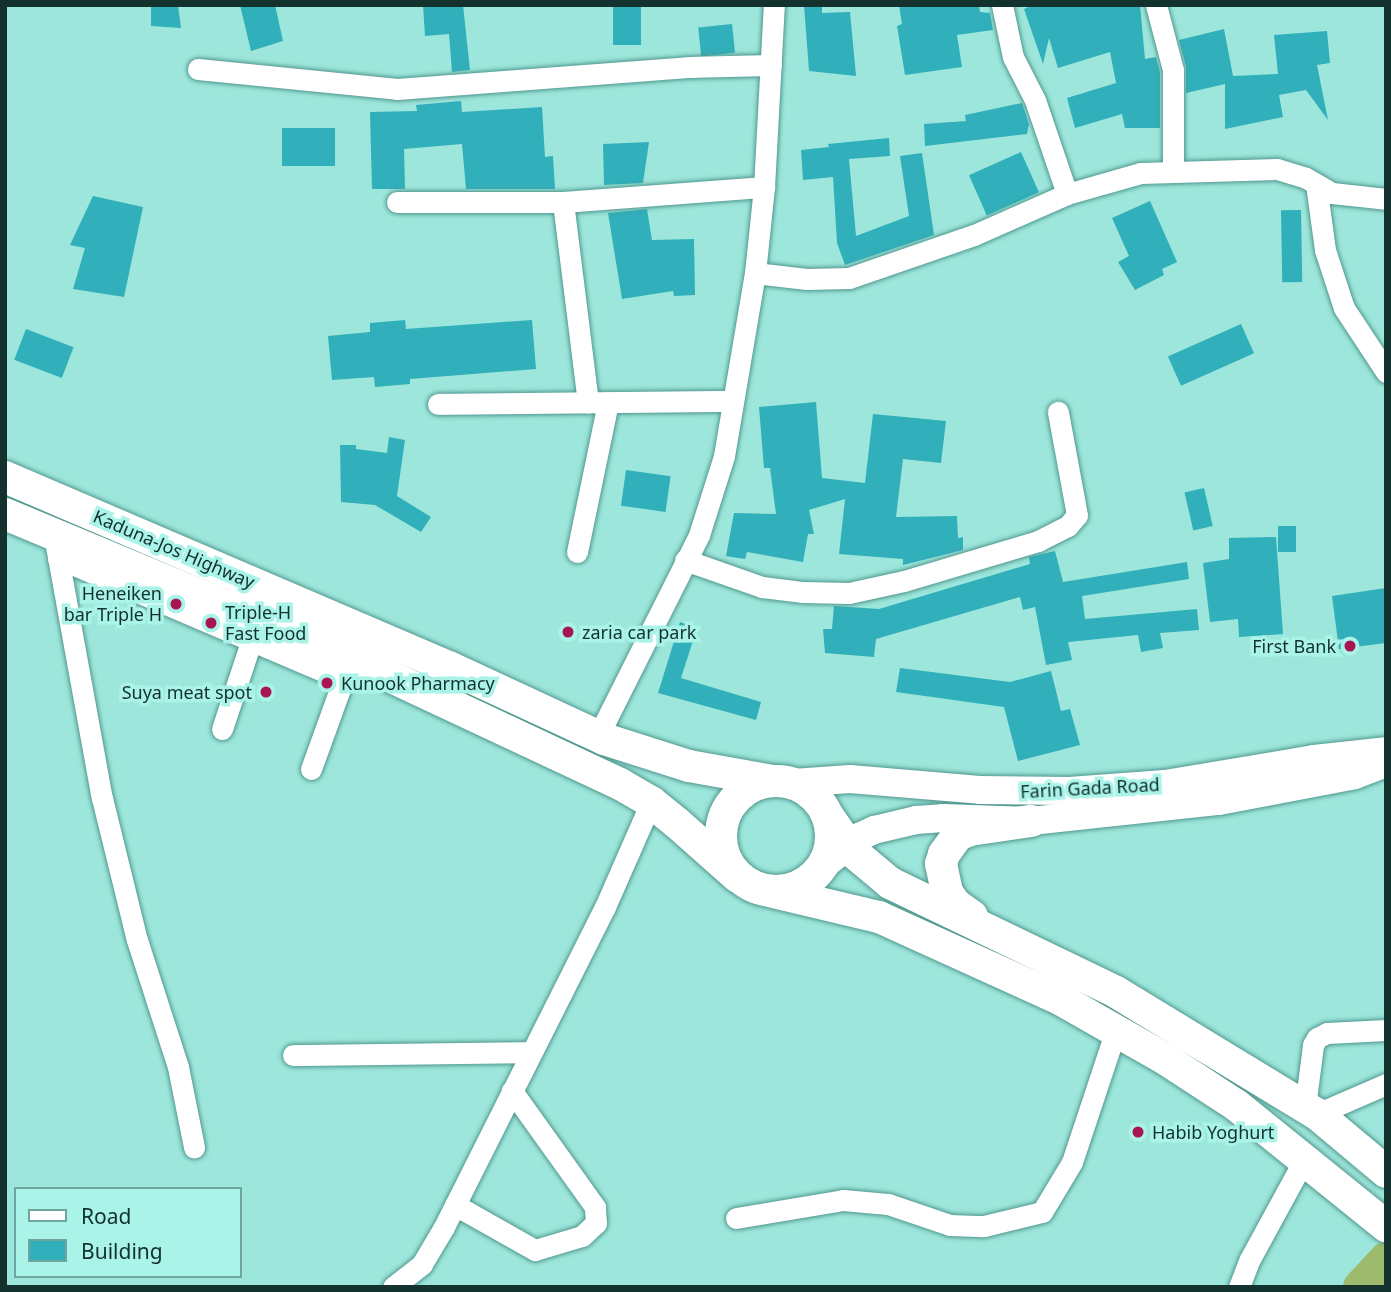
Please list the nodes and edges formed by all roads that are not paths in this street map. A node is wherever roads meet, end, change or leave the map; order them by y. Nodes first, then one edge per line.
1 (774, 5) edge
2 (1002, 5) edge
3 (1156, 5) edge
4 (771, 65) junction
5 (198, 69) dead end
6 (1173, 171) junction
7 (1316, 184) junction
8 (764, 187) junction
9 (1067, 194) junction
10 (1386, 199) edge
11 (397, 202) dead end
12 (563, 202) junction
13 (755, 273) junction
14 (1386, 372) edge
15 (732, 401) junction
16 (598, 402) junction
17 (438, 404) dead end
18 (1058, 412) dead end
19 (5, 477) edge
20 (5, 514) edge
21 (56, 547) junction
22 (577, 552) dead end
23 (685, 560) junction
24 (251, 642) junction
25 (347, 669) junction
26 (222, 729) dead end
27 (598, 736) junction
28 (1386, 751) edge
29 (1386, 763) edge
30 (311, 769) dead end
31 (783, 782) junction
32 (651, 802) junction
33 (1031, 821) junction
34 (835, 855) junction
35 (738, 877) junction
36 (773, 892) junction
37 (993, 930) junction
38 (1115, 1030) junction
39 (1386, 1030) edge
40 (531, 1052) junction
41 (293, 1055) dead end
42 (1386, 1084) edge
43 (512, 1091) junction
44 (1311, 1111) junction
45 (194, 1147) dead end
46 (1305, 1158) junction
47 (1381, 1162) edge
48 (455, 1205) junction
49 (1378, 1218) edge
50 (736, 1219) dead end
51 (393, 1287) edge
52 (1239, 1287) edge

1 - 4 street
2 - 9 street
3 - 6 street
4 - 5 street
4 - 8 street
6 - 7 street
6 - 9 street
7 - 10 street
7 - 14 street
8 - 12 street
8 - 13 street
9 - 13 street
11 - 12 street
12 - 16 street
13 - 15 street
15 - 16 street
15 - 23 street
16 - 17 street
16 - 22 street
18 - 23 street
19 - 27 highway, Kaduna-Jos Highway
20 - 21 highway, Kaduna-Jos Highway
21 - 24 street
21 - 25 highway, Kaduna-Jos Highway
21 - 45 street
23 - 27 street
24 - 25 street
24 - 26 street
25 - 30 street
25 - 32 highway, Kaduna-Jos Highway
27 - 31 highway, Kaduna-Jos Highway
28 - 31 main road, Farin Gada Road
29 - 33 main road, Farin Gada Road
31 - 34 highway
31 - 35 highway
32 - 35 highway, Kaduna-Jos Highway
32 - 40 street
33 - 34 main road, Farin Gada Road
33 - 37 highway
34 - 36 highway
34 - 37 highway
35 - 36 highway
36 - 38 highway
37 - 44 highway
38 - 46 highway
38 - 50 street
39 - 44 street
40 - 41 street
40 - 43 street
42 - 44 street
43 - 48 street
43 - 48 street
44 - 47 highway
46 - 49 highway
46 - 52 street
48 - 51 street

